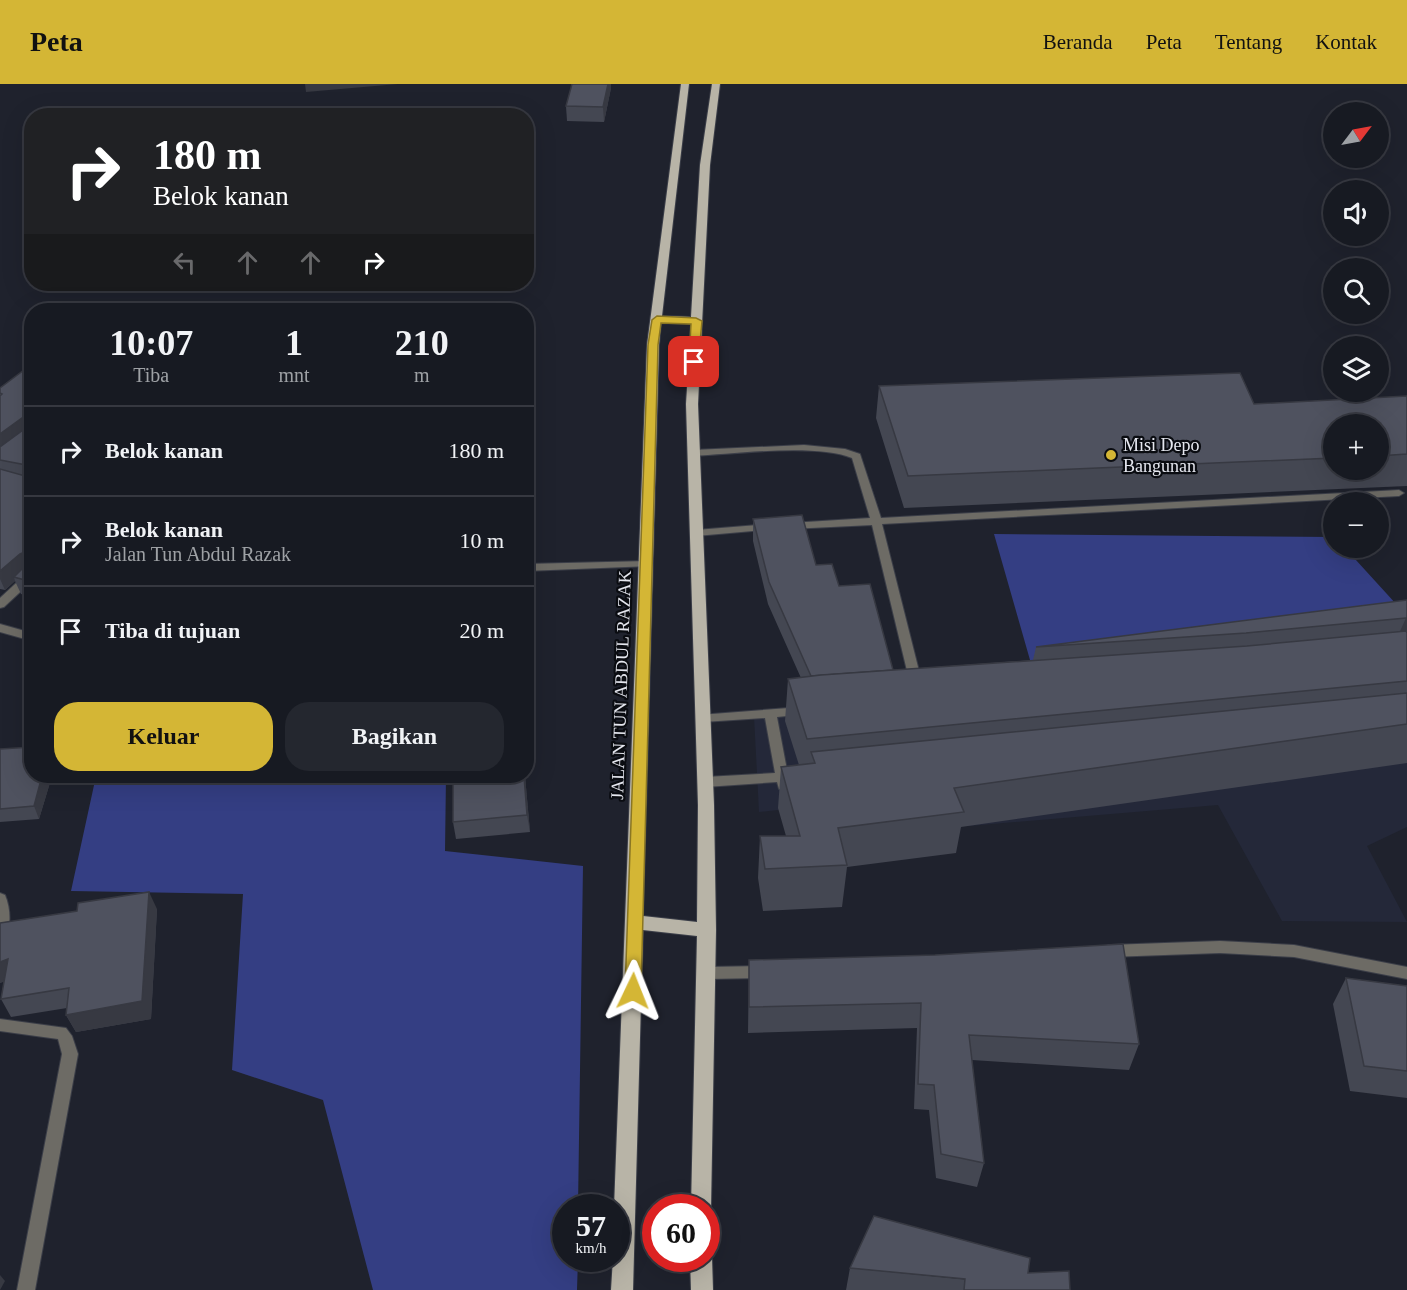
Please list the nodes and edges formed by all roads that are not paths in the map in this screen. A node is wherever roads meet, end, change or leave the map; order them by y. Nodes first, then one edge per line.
1 (685, 84) edge
2 (716, 84) edge
3 (657, 320) junction
4 (696, 321) junction
5 (693, 453) junction
6 (1399, 493) dead end
7 (876, 520) junction
8 (696, 533) junction
9 (647, 564) junction
10 (534, 568) edge
11 (24, 582) edge
12 (0, 604) edge
13 (0, 628) edge
14 (24, 635) edge
15 (915, 675) edge
16 (818, 710) edge
17 (770, 713) junction
18 (703, 718) junction
19 (782, 777) junction
20 (705, 782) junction
21 (796, 788) edge
22 (0, 899) edge
23 (635, 922) junction
24 (706, 930) junction
25 (0, 937) edge
26 (1097, 952) edge
27 (706, 972) junction
28 (773, 972) edge
29 (1407, 973) edge
30 (0, 1025) edge
31 (701, 1194) edge
32 (701, 1272) edge
33 (26, 1290) edge
34 (622, 1290) edge
35 (702, 1290) edge

1 - 3 main road, JALAN TUN ABDUL RAZAK
2 - 4 main road
3 - 4 main road
3 - 9 main road, JALAN TUN ABDUL RAZAK
4 - 5 main road
5 - 7 street
5 - 8 main road
6 - 7 street
7 - 8 street
7 - 15 street
8 - 18 main road
9 - 10 street
9 - 23 main road, JALAN TUN ABDUL RAZAK
11 - 12 street
13 - 14 street
16 - 17 street
17 - 18 street
17 - 19 street
18 - 20 main road
19 - 20 street
19 - 21 street
20 - 24 main road
22 - 25 street
23 - 24 main road
23 - 34 main road, JALAN TUN ABDUL RAZAK
24 - 27 main road
26 - 29 street
27 - 28 street
27 - 31 main road
30 - 33 street
32 - 35 main road

